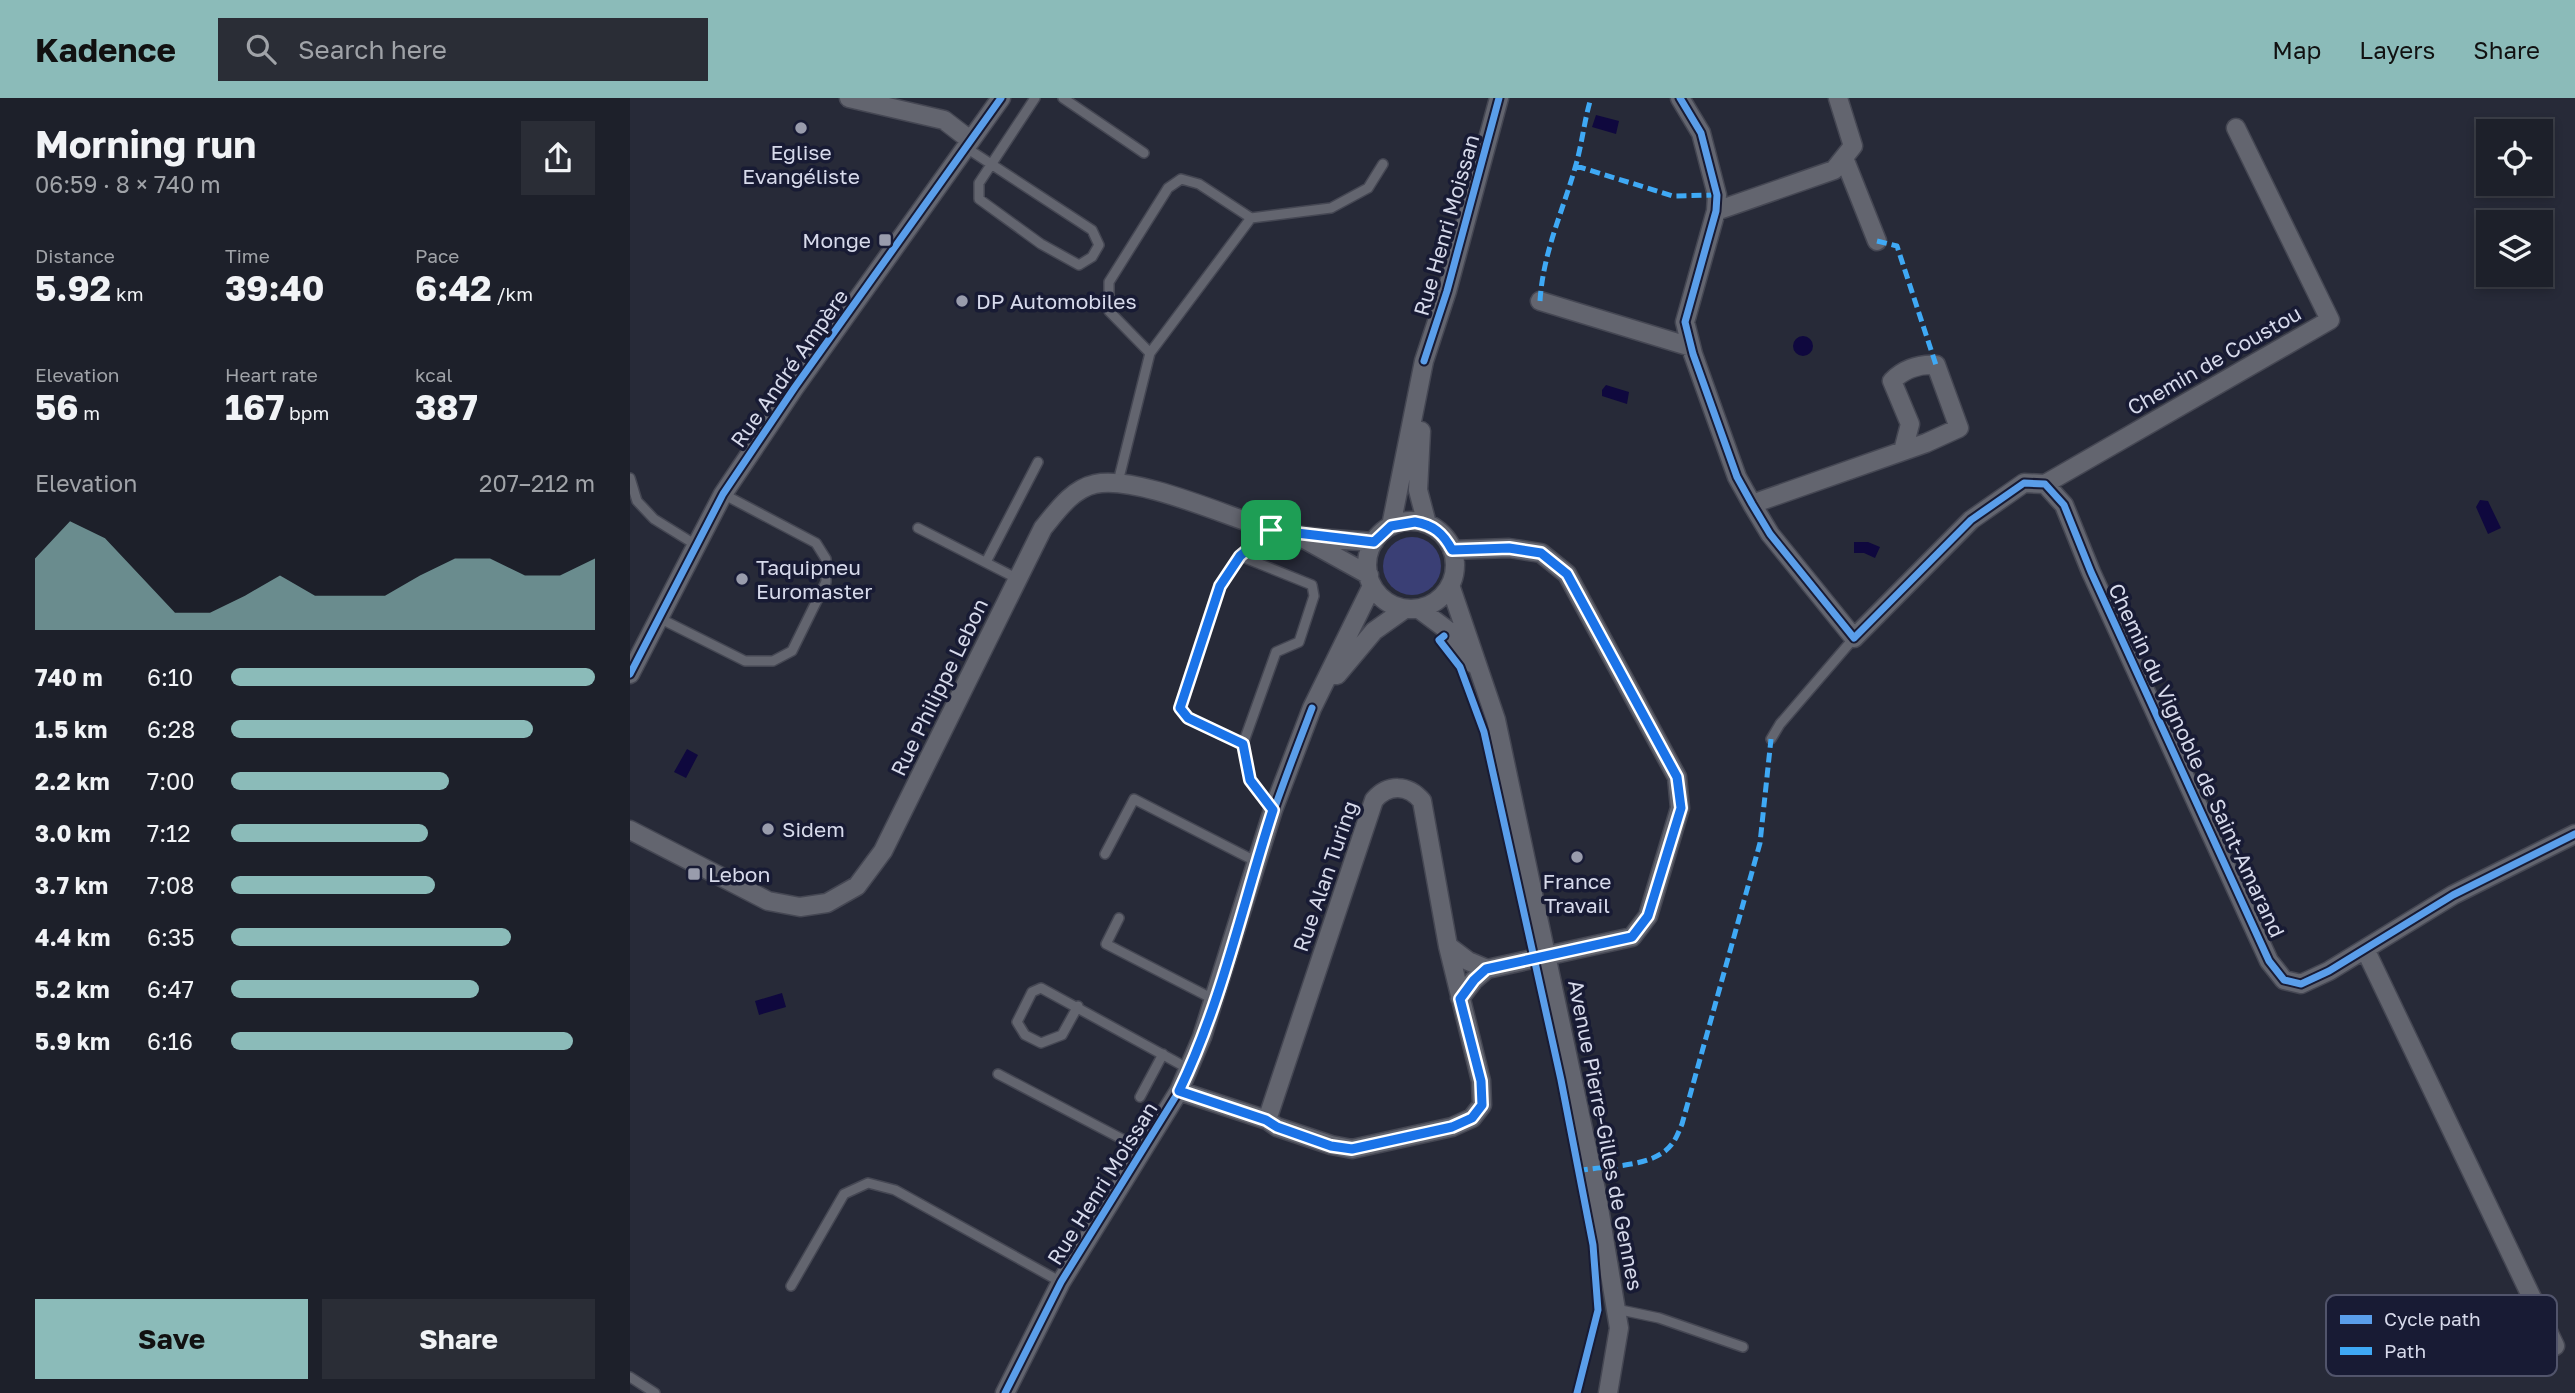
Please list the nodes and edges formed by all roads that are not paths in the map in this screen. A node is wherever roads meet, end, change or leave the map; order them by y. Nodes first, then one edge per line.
1 (849, 98) edge
2 (1002, 98) edge
3 (1035, 98) edge
4 (1063, 98) edge
5 (1499, 98) edge
6 (1680, 98) edge
7 (1838, 98) edge
8 (2236, 128) dead end
9 (968, 144) junction
10 (1144, 153) dead end
11 (1844, 158) junction
12 (1383, 164) dead end
13 (992, 165) junction
14 (1716, 211) junction
15 (1251, 218) junction
16 (1877, 241) dead end
17 (1540, 300) dead end
18 (1691, 347) junction
19 (1150, 353) junction
20 (1424, 361) junction
21 (1903, 451) junction
22 (1038, 462) dead end
23 (630, 478) edge
24 (1118, 482) junction
25 (2045, 484) junction
26 (723, 494) junction
27 (1752, 504) junction
28 (1427, 524) junction
29 (1391, 526) junction
30 (918, 527) dead end
31 (1271, 530) junction
32 (1294, 534) junction
33 (1374, 542) junction
34 (696, 545) junction
35 (1452, 550) junction
36 (1240, 556) junction
37 (986, 562) junction
38 (1018, 579) junction
39 (1371, 581) junction
40 (1450, 585) junction
41 (1412, 609) junction
42 (659, 618) junction
43 (1854, 638) junction
44 (630, 674) edge
45 (1484, 683) junction
46 (1312, 708) junction
47 (1771, 739) dead end
48 (1243, 744) junction
49 (1273, 810) junction
50 (630, 830) edge
51 (2575, 834) edge
52 (1105, 854) dead end
53 (1257, 862) junction
54 (1119, 918) dead end
55 (1448, 946) junction
56 (2365, 949) junction
57 (1547, 956) junction
58 (1486, 969) junction
59 (1460, 999) junction
60 (1215, 1000) junction
61 (1078, 1006) junction
62 (1163, 1054) junction
63 (1189, 1069) junction
64 (998, 1074) dead end
65 (1179, 1091) junction
66 (1140, 1097) dead end
67 (1266, 1120) junction
68 (1143, 1150) junction
69 (1062, 1282) junction
70 (791, 1286) dead end
71 (2531, 1295) edge
72 (1616, 1310) junction
73 (1743, 1347) dead end
74 (630, 1377) edge
75 (655, 1393) edge
76 (1005, 1393) edge
77 (1608, 1393) edge

1 - 9 street
2 - 9 street, Rue André Ampère
3 - 13 lane
4 - 10 lane
5 - 20 street, Rue Henri Moissan
6 - 14 street
7 - 11 street
8 - 25 street, Chemin de Coustou
9 - 13 lane
9 - 26 street, Rue André Ampère
11 - 14 street
11 - 16 street
12 - 15 lane
13 - 13 lane
14 - 18 street
15 - 19 lane
15 - 19 lane
17 - 18 street
18 - 27 street
19 - 24 lane
20 - 28 street, Rue Henri Moissan
20 - 29 street, Rue Henri Moissan
21 - 21 street
21 - 27 street
22 - 37 lane
23 - 34 lane
24 - 31 street, Rue Philippe Lebon
24 - 38 street, Rue Philippe Lebon
25 - 43 street
25 - 56 street, Chemin du Vignoble de Saint-Amarand
26 - 34 street, Rue André Ampère
26 - 42 lane
27 - 43 street
28 - 29 street
28 - 35 street
29 - 33 street
30 - 37 lane
31 - 32 street, Rue Philippe Lebon
31 - 36 lane
32 - 33 street, Rue Philippe Lebon
32 - 39 street, Rue Philippe Lebon
33 - 39 street
34 - 42 street, Rue André Ampère
35 - 40 street
35 - 57 street
36 - 48 lane
36 - 48 lane
37 - 38 lane
38 - 50 street, Rue Philippe Lebon
39 - 41 street
39 - 46 street, Rue Henri Moissan
40 - 41 street
40 - 45 street, Avenue Pierre-Gilles de Gennes
41 - 45 street, Avenue Pierre-Gilles de Gennes
41 - 46 street, Rue Henri Moissan
42 - 44 street, Rue André Ampère
43 - 47 lane
45 - 57 street, Avenue Pierre-Gilles de Gennes
46 - 49 street, Rue Henri Moissan
48 - 49 lane
49 - 53 street, Rue Henri Moissan
51 - 56 street, Chemin du Vignoble de Saint-Amarand
52 - 53 lane
53 - 60 street, Rue Henri Moissan
54 - 60 lane
55 - 58 street
55 - 59 street, Rue Alan Turing
55 - 67 street, Rue Alan Turing
56 - 71 street
57 - 58 street
57 - 72 street, Avenue Pierre-Gilles de Gennes
58 - 59 street
59 - 67 street, Rue Alan Turing
60 - 63 street, Rue Henri Moissan
61 - 61 lane
61 - 62 lane
62 - 63 lane
62 - 66 lane
63 - 65 street, Rue Henri Moissan
64 - 68 lane
65 - 67 street, Rue Alan Turing
65 - 68 street, Rue Henri Moissan
68 - 69 street, Rue Henri Moissan
69 - 70 lane
69 - 76 street, Rue Henri Moissan
72 - 73 lane
72 - 77 street, Avenue Pierre-Gilles de Gennes
74 - 75 lane

